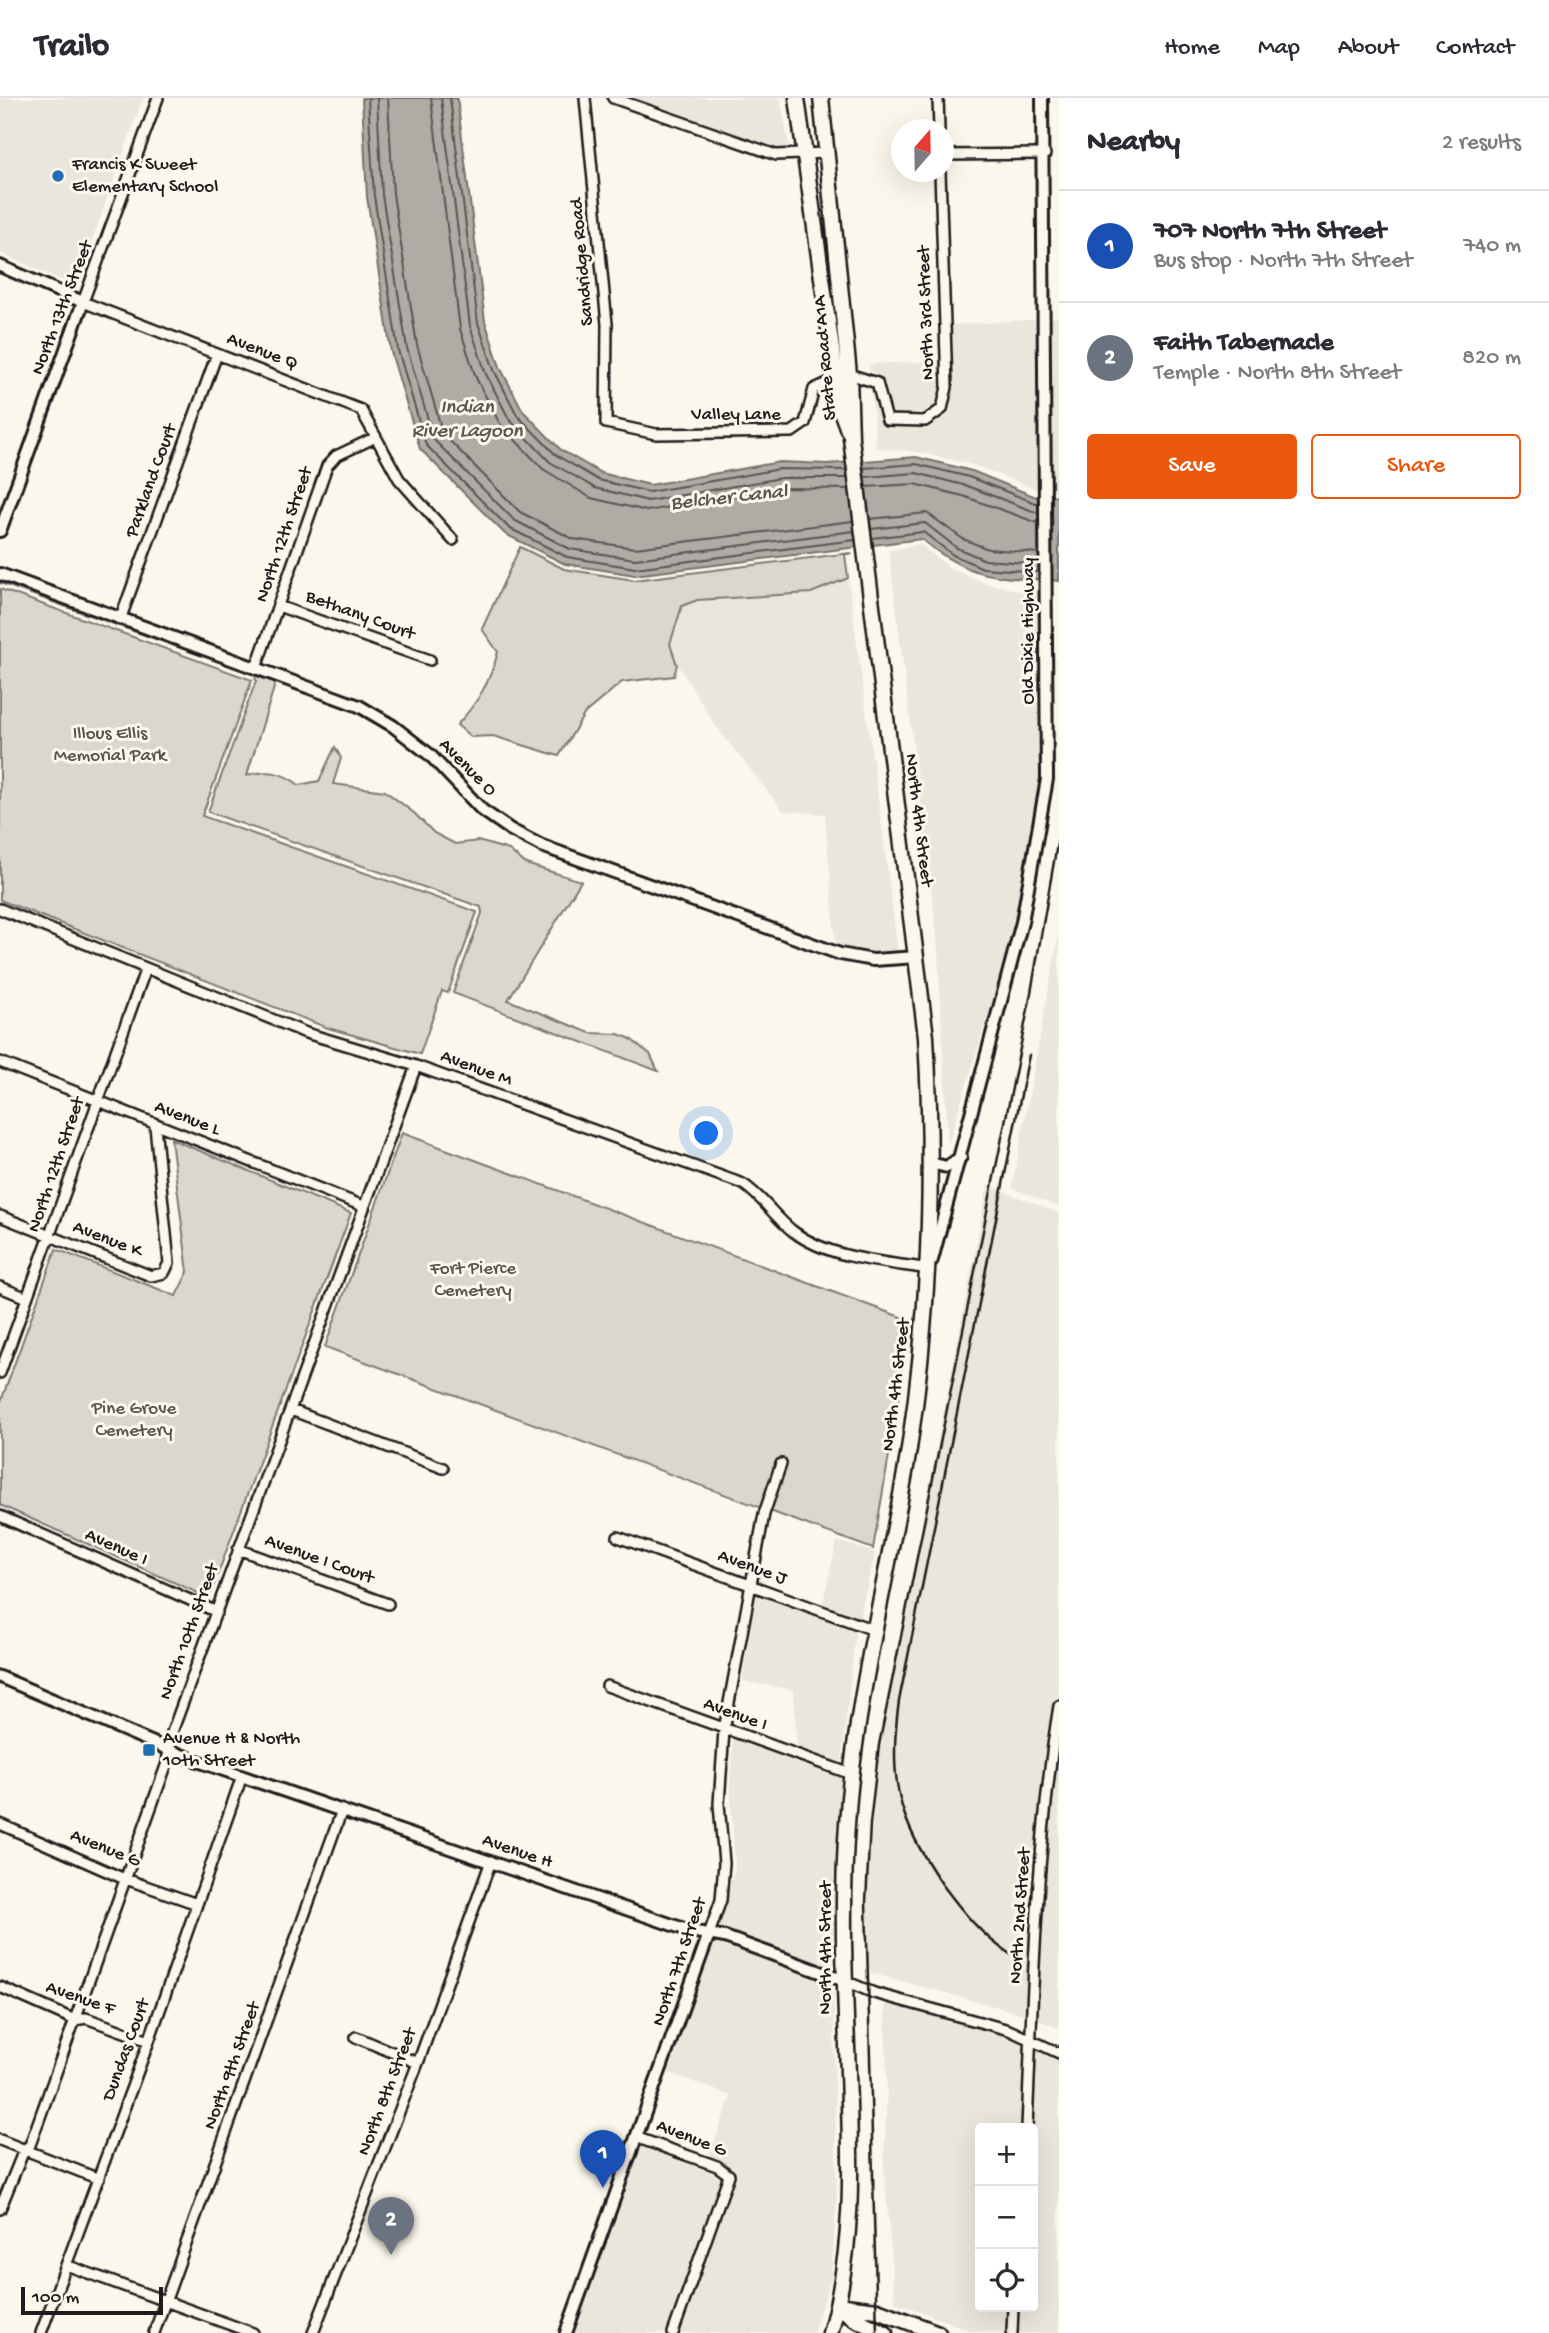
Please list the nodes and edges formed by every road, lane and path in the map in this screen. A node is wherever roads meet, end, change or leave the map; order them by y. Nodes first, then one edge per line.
1 (158, 98) edge
2 (585, 98) edge
3 (613, 98) edge
4 (797, 98) edge
5 (821, 98) edge
6 (938, 98) edge
7 (1042, 98) edge
8 (939, 119) edge
9 (826, 153) junction
10 (1045, 154) junction
11 (954, 155) edge
12 (805, 156) junction
13 (940, 182) edge
14 (0, 267) edge
15 (83, 302) junction
16 (218, 354) junction
17 (843, 376) junction
18 (606, 423) joint
19 (374, 438) junction
20 (851, 438) joint
21 (0, 531) edge
22 (453, 540) dead end
23 (0, 574) edge
24 (278, 606) junction
25 (120, 620) junction
26 (430, 660) dead end
27 (256, 668) junction
28 (0, 909) edge
29 (917, 957) junction
30 (146, 968) junction
31 (0, 1062) edge
32 (416, 1066) junction
33 (97, 1102) junction
34 (155, 1126) junction
35 (962, 1155) junction
36 (930, 1163) junction
37 (363, 1206) junction
38 (0, 1216) edge
39 (50, 1237) junction
40 (929, 1269) junction
41 (0, 1287) edge
42 (27, 1298) junction
43 (0, 1373) edge
44 (291, 1410) junction
45 (781, 1464) dead end
46 (443, 1468) dead end
47 (0, 1516) edge
48 (618, 1537) dead end
49 (239, 1549) junction
50 (752, 1587) junction
51 (388, 1604) dead end
52 (217, 1612) junction
53 (874, 1630) junction
54 (0, 1677) edge
55 (607, 1686) dead end
56 (1059, 1706) edge
57 (724, 1730) junction
58 (169, 1750) junction
59 (851, 1774) junction
60 (242, 1776) junction
61 (342, 1810) junction
62 (0, 1824) edge
63 (491, 1861) junction
64 (127, 1877) junction
65 (197, 1904) junction
66 (709, 1934) junction
67 (845, 1981) junction
68 (0, 1987) edge
69 (75, 2020) junction
70 (356, 2037) dead end
71 (1031, 2038) junction
72 (149, 2041) junction
73 (1059, 2053) edge
74 (418, 2063) junction
75 (1027, 2123) edge
76 (638, 2138) junction
77 (0, 2140) edge
78 (24, 2150) junction
79 (99, 2179) junction
80 (0, 2208) edge
81 (66, 2265) junction
82 (166, 2301) junction
83 (837, 2305) junction
84 (1013, 2312) edge
85 (41, 2333) edge
86 (154, 2333) edge
87 (254, 2333) edge
88 (313, 2333) edge
89 (566, 2333) edge
90 (673, 2333) edge
91 (830, 2333) edge
92 (885, 2333) edge
93 (938, 2333) edge
94 (1012, 2333) edge

1 - 15 street, North 13th Street
2 - 18 street, Sandridge Road
3 - 12 street
4 - 12 main road, State Road A1A
5 - 9 main road, State Road A1A
6 - 8 street
7 - 10 street, Old Dixie Highway
9 - 12 street
9 - 17 main road, State Road A1A
10 - 11 street
10 - 35 street, Old Dixie Highway
12 - 17 main road, State Road A1A
13 - 17 street, North 3rd Street
14 - 15 street, Avenue Q
15 - 16 street, Avenue Q
15 - 21 street, North 13th Street
16 - 19 street, Avenue Q
16 - 25 street, Parkland Court
17 - 18 street, Valley Lane
17 - 20 main road, State Road A1A
19 - 22 street, Avenue Q
19 - 24 street, North 12th Street
20 - 29 main road, North 4th Street
23 - 25 street, Avenue O
24 - 26 street, Bethany Court
24 - 27 street, North 12th Street
25 - 27 street, Avenue O
27 - 29 street, Avenue O
28 - 30 street, Avenue M
29 - 36 main road, North 4th Street
30 - 32 street, Avenue M
30 - 33 street, North 12th Street
31 - 33 street, Avenue L
32 - 37 street, North 10th Street
32 - 40 street, Avenue M
33 - 34 street, Avenue L
33 - 39 street, North 12th Street
34 - 37 street, Avenue L
34 - 39 street, Avenue K
35 - 36 street
35 - 40 street, Old Dixie Highway
36 - 40 main road, North 4th Street
37 - 44 street, North 10th Street
38 - 39 street, Avenue K
39 - 42 street, North 12th Street
40 - 53 main road, North 4th Street
41 - 42 street
42 - 43 street, North 12th Street
44 - 46 street
44 - 49 street, North 10th Street
45 - 50 street, North 7th Street
47 - 52 street, Avenue I
48 - 50 street, Avenue J
49 - 51 street, Avenue I Court
49 - 52 street, North 10th Street
50 - 53 street, Avenue J
50 - 57 street, North 7th Street
52 - 58 street, North 10th Street
53 - 59 main road, North 4th Street
54 - 58 street, Avenue H
55 - 57 street, Avenue I
56 - 71 street, North 2nd Street
57 - 59 street, Avenue I
57 - 66 street, North 7th Street
58 - 60 street, Avenue H
58 - 64 street, North 10th Street
59 - 67 main road, North 4th Street
60 - 61 street, Avenue H
60 - 65 street, Dundas Court
61 - 63 street, Avenue H
61 - 82 street, North 9th Street
62 - 64 street, Avenue G
63 - 66 street, Avenue H
63 - 74 street, North 8th Street
64 - 65 street, Avenue G
64 - 69 street, North 10th Street
65 - 72 street, Dundas Court
66 - 67 street, Avenue H
66 - 76 street, North 7th Street
67 - 71 street, Avenue H
67 - 83 main road, North 4th Street
68 - 69 street, Avenue F
69 - 72 street, Avenue F
69 - 78 street, North 10th Street
70 - 74 street
71 - 73 street, Avenue H
71 - 75 street, North 2nd Street
72 - 79 street, Dundas Court
74 - 88 street, North 8th Street
76 - 89 street, North 7th Street
76 - 90 street, Avenue G
77 - 78 street
78 - 79 street
78 - 80 street, North 10th Street
79 - 81 street, Dundas Court
81 - 82 street
81 - 85 street, Dundas Court
82 - 86 street, North 9th Street
82 - 87 street
83 - 91 main road, North 4th Street
83 - 92 main road
83 - 93 main road
84 - 94 street

